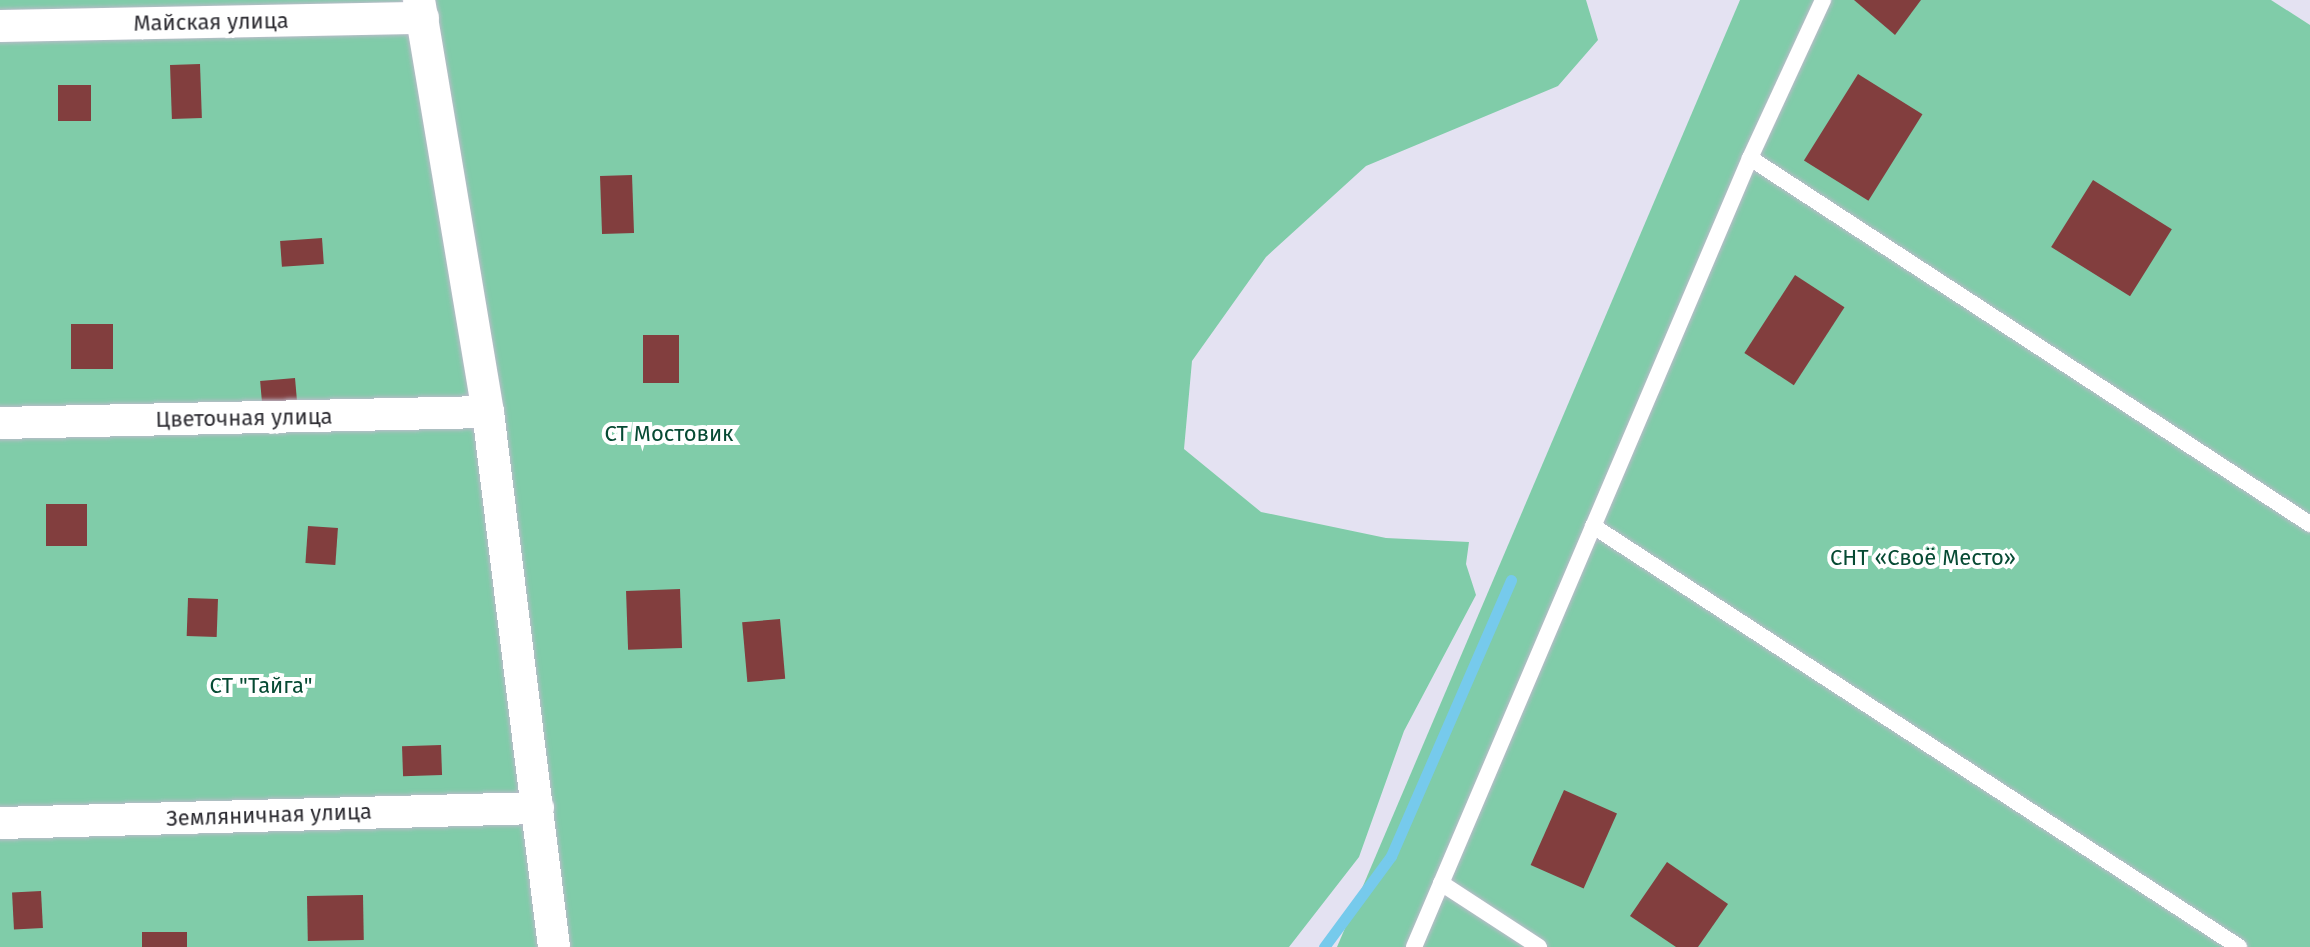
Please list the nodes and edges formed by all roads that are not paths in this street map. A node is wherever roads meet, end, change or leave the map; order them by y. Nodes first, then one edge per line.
1 (1823, 0) edge
2 (421, 9) edge
3 (0, 26) edge
4 (1750, 158) junction
5 (488, 412) junction
6 (0, 423) edge
7 (2310, 524) edge
8 (1593, 526) junction
9 (538, 808) junction
10 (0, 823) edge
11 (1441, 883) junction
12 (554, 947) edge
13 (1414, 947) edge
14 (1539, 947) edge
15 (2239, 947) edge

1 - 4 lane
2 - 3 street, Майская улица
2 - 5 street
4 - 7 lane
4 - 8 lane
5 - 6 street, Цветочная улица
5 - 9 street
8 - 11 lane
8 - 15 lane
9 - 10 street, Земляничная улица
9 - 12 street
11 - 13 lane
11 - 14 lane

